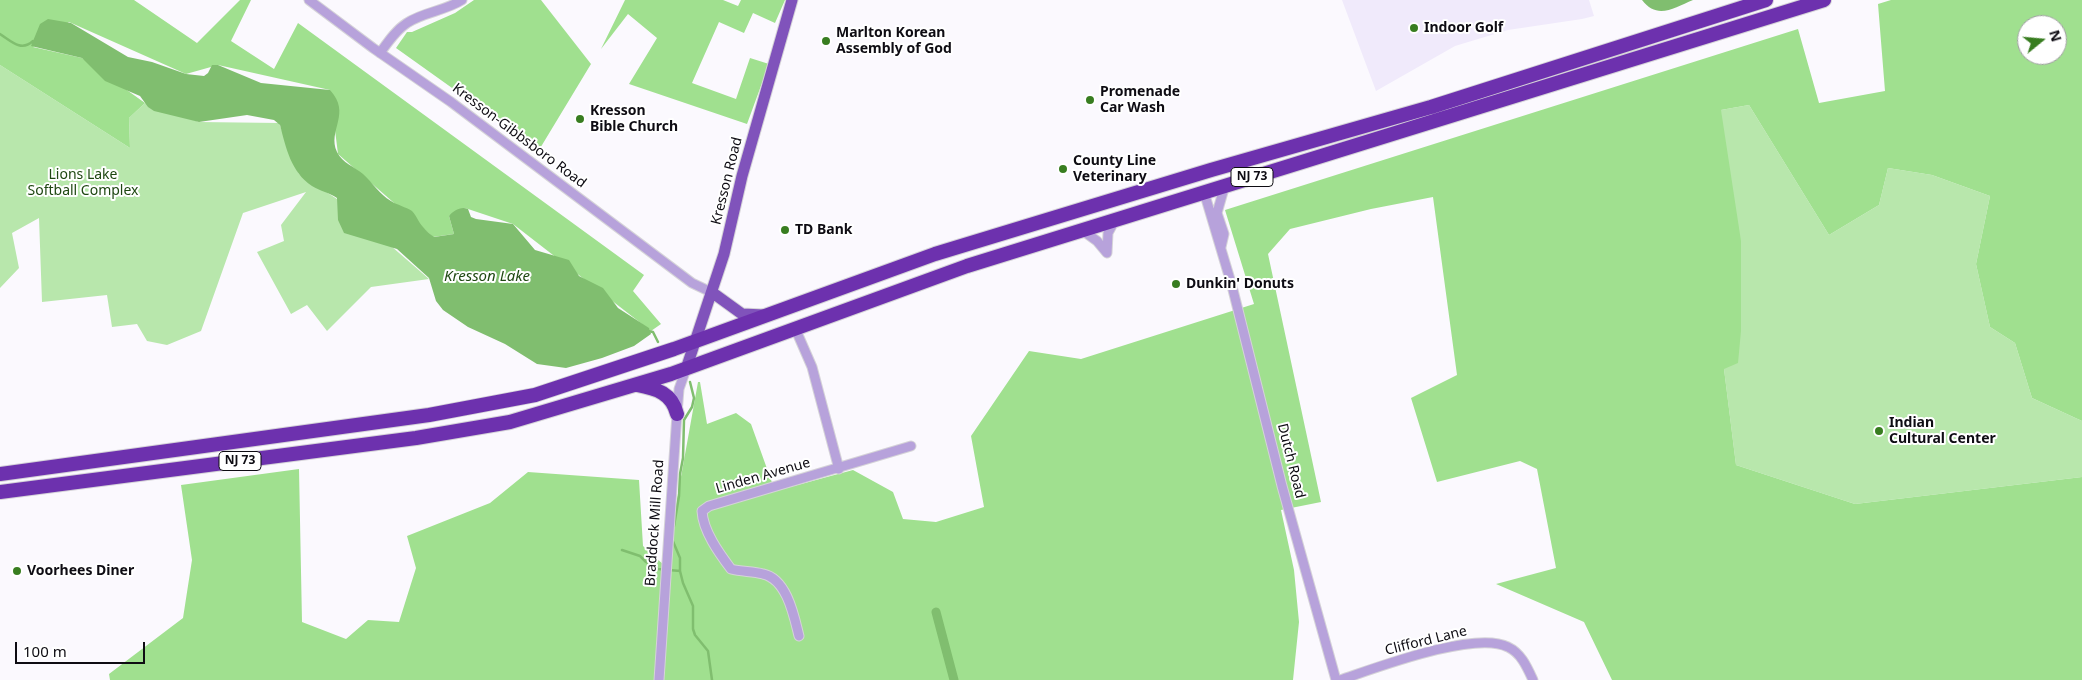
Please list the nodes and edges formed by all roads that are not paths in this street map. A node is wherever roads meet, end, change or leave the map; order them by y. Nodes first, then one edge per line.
1 (309, 0) edge
2 (462, 0) edge
3 (792, 0) edge
4 (1766, 0) edge
5 (1824, 0) edge
6 (380, 53) junction
7 (1244, 162) junction
8 (1225, 185) junction
9 (1204, 192) junction
10 (1115, 220) junction
11 (1082, 230) junction
12 (1220, 248) junction
13 (713, 293) junction
14 (766, 315) junction
15 (795, 328) junction
16 (696, 340) junction
17 (686, 369) junction
18 (631, 384) junction
19 (677, 414) junction
20 (911, 446) dead end
21 (839, 468) junction
22 (0, 474) edge
23 (0, 492) edge
24 (798, 636) dead end
25 (658, 680) edge
26 (1336, 680) edge
27 (1340, 680) edge
28 (1533, 680) edge

1 - 6 street, Kresson-Gibbsboro Road
2 - 6 street
3 - 13 main road, Kresson Road
4 - 7 highway, NJ 73
5 - 8 highway, NJ 73
6 - 13 street, Kresson-Gibbsboro Road
7 - 9 highway
7 - 14 highway, NJ 73
8 - 9 highway, NJ 73
8 - 12 street, Dutch Road
9 - 10 highway, NJ 73
9 - 12 street, Dutch Road
10 - 11 highway, NJ 73
10 - 11 street
11 - 15 highway, NJ 73
12 - 26 street, Dutch Road
13 - 14 main road
13 - 16 main road, Kresson Road
14 - 16 highway, NJ 73
15 - 17 highway, NJ 73
15 - 21 street
16 - 17 main road, Kresson Road
16 - 22 highway, NJ 73
17 - 18 highway, NJ 73
17 - 19 street, Braddock Mill Road
18 - 19 highway
18 - 23 highway, NJ 73
19 - 25 street, Braddock Mill Road
20 - 21 street, Linden Avenue
21 - 24 street, Linden Avenue
27 - 28 street, Clifford Lane

